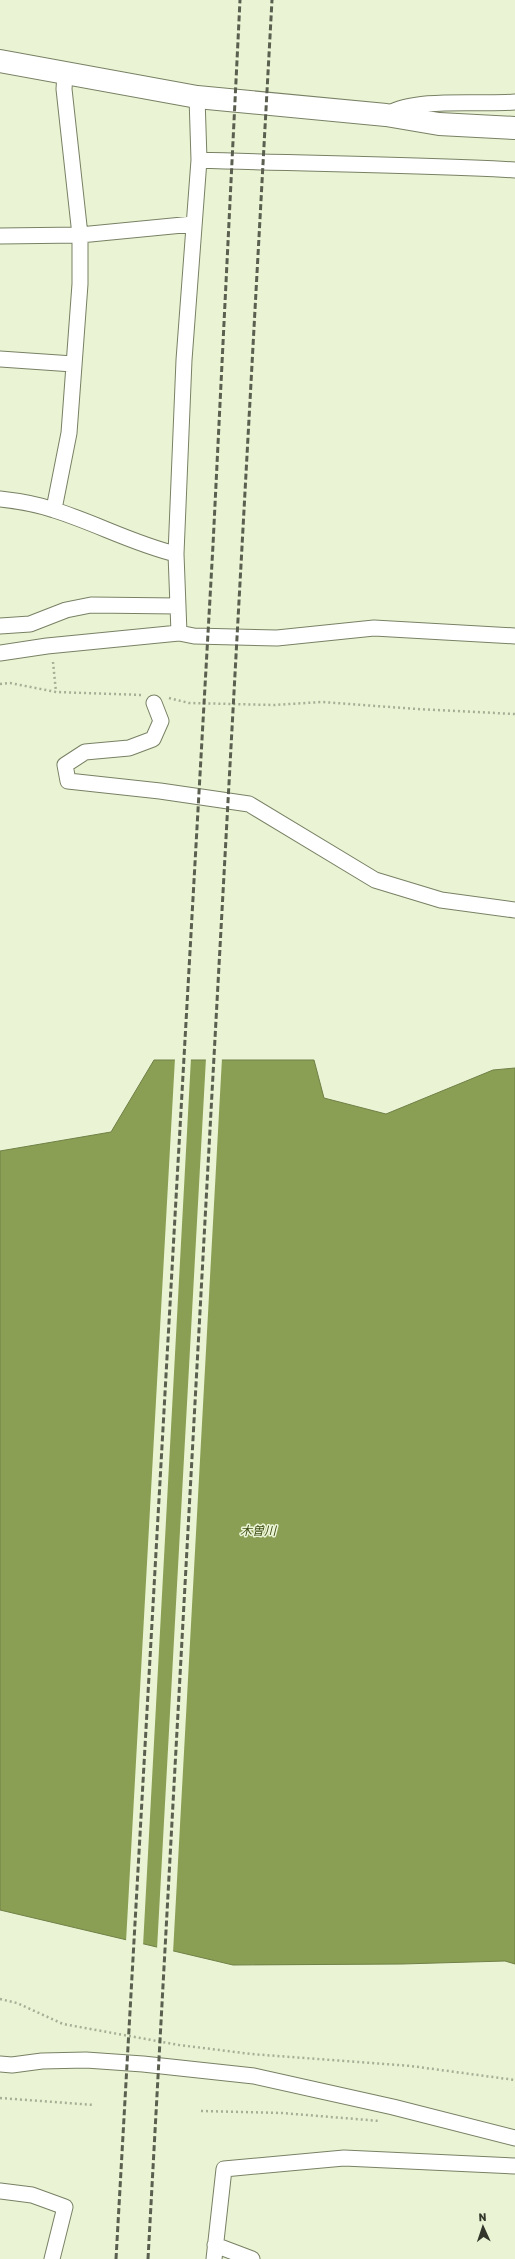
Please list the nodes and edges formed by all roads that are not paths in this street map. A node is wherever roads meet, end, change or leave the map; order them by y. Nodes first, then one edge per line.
1 (0, 61) edge
2 (65, 74) junction
3 (197, 97) junction
4 (515, 102) edge
5 (386, 115) junction
6 (515, 128) edge
7 (199, 160) junction
8 (515, 170) edge
9 (193, 224) junction
10 (80, 235) junction
11 (0, 236) edge
12 (0, 360) edge
13 (73, 364) junction
14 (0, 499) edge
15 (54, 509) junction
16 (176, 554) junction
17 (178, 606) junction
18 (0, 626) edge
19 (179, 633) junction
20 (515, 636) edge
21 (0, 653) edge
22 (155, 698) road end
23 (515, 910) edge
24 (0, 2064) edge
25 (515, 2138) edge
26 (515, 2166) edge
27 (0, 2191) edge
28 (214, 2252) edge
29 (52, 2259) edge
30 (252, 2259) edge

1 - 2 street
2 - 3 street
2 - 10 street
3 - 5 street
3 - 7 street
4 - 5 street
5 - 6 street
7 - 8 street
7 - 9 street
9 - 10 street
9 - 16 street
10 - 11 street
10 - 13 street
12 - 13 street
13 - 15 street
14 - 15 street
15 - 16 street
16 - 17 street
17 - 18 street
17 - 19 street
19 - 20 street
19 - 21 street
22 - 23 street
24 - 25 street
26 - 28 street
27 - 29 street
28 - 30 street

